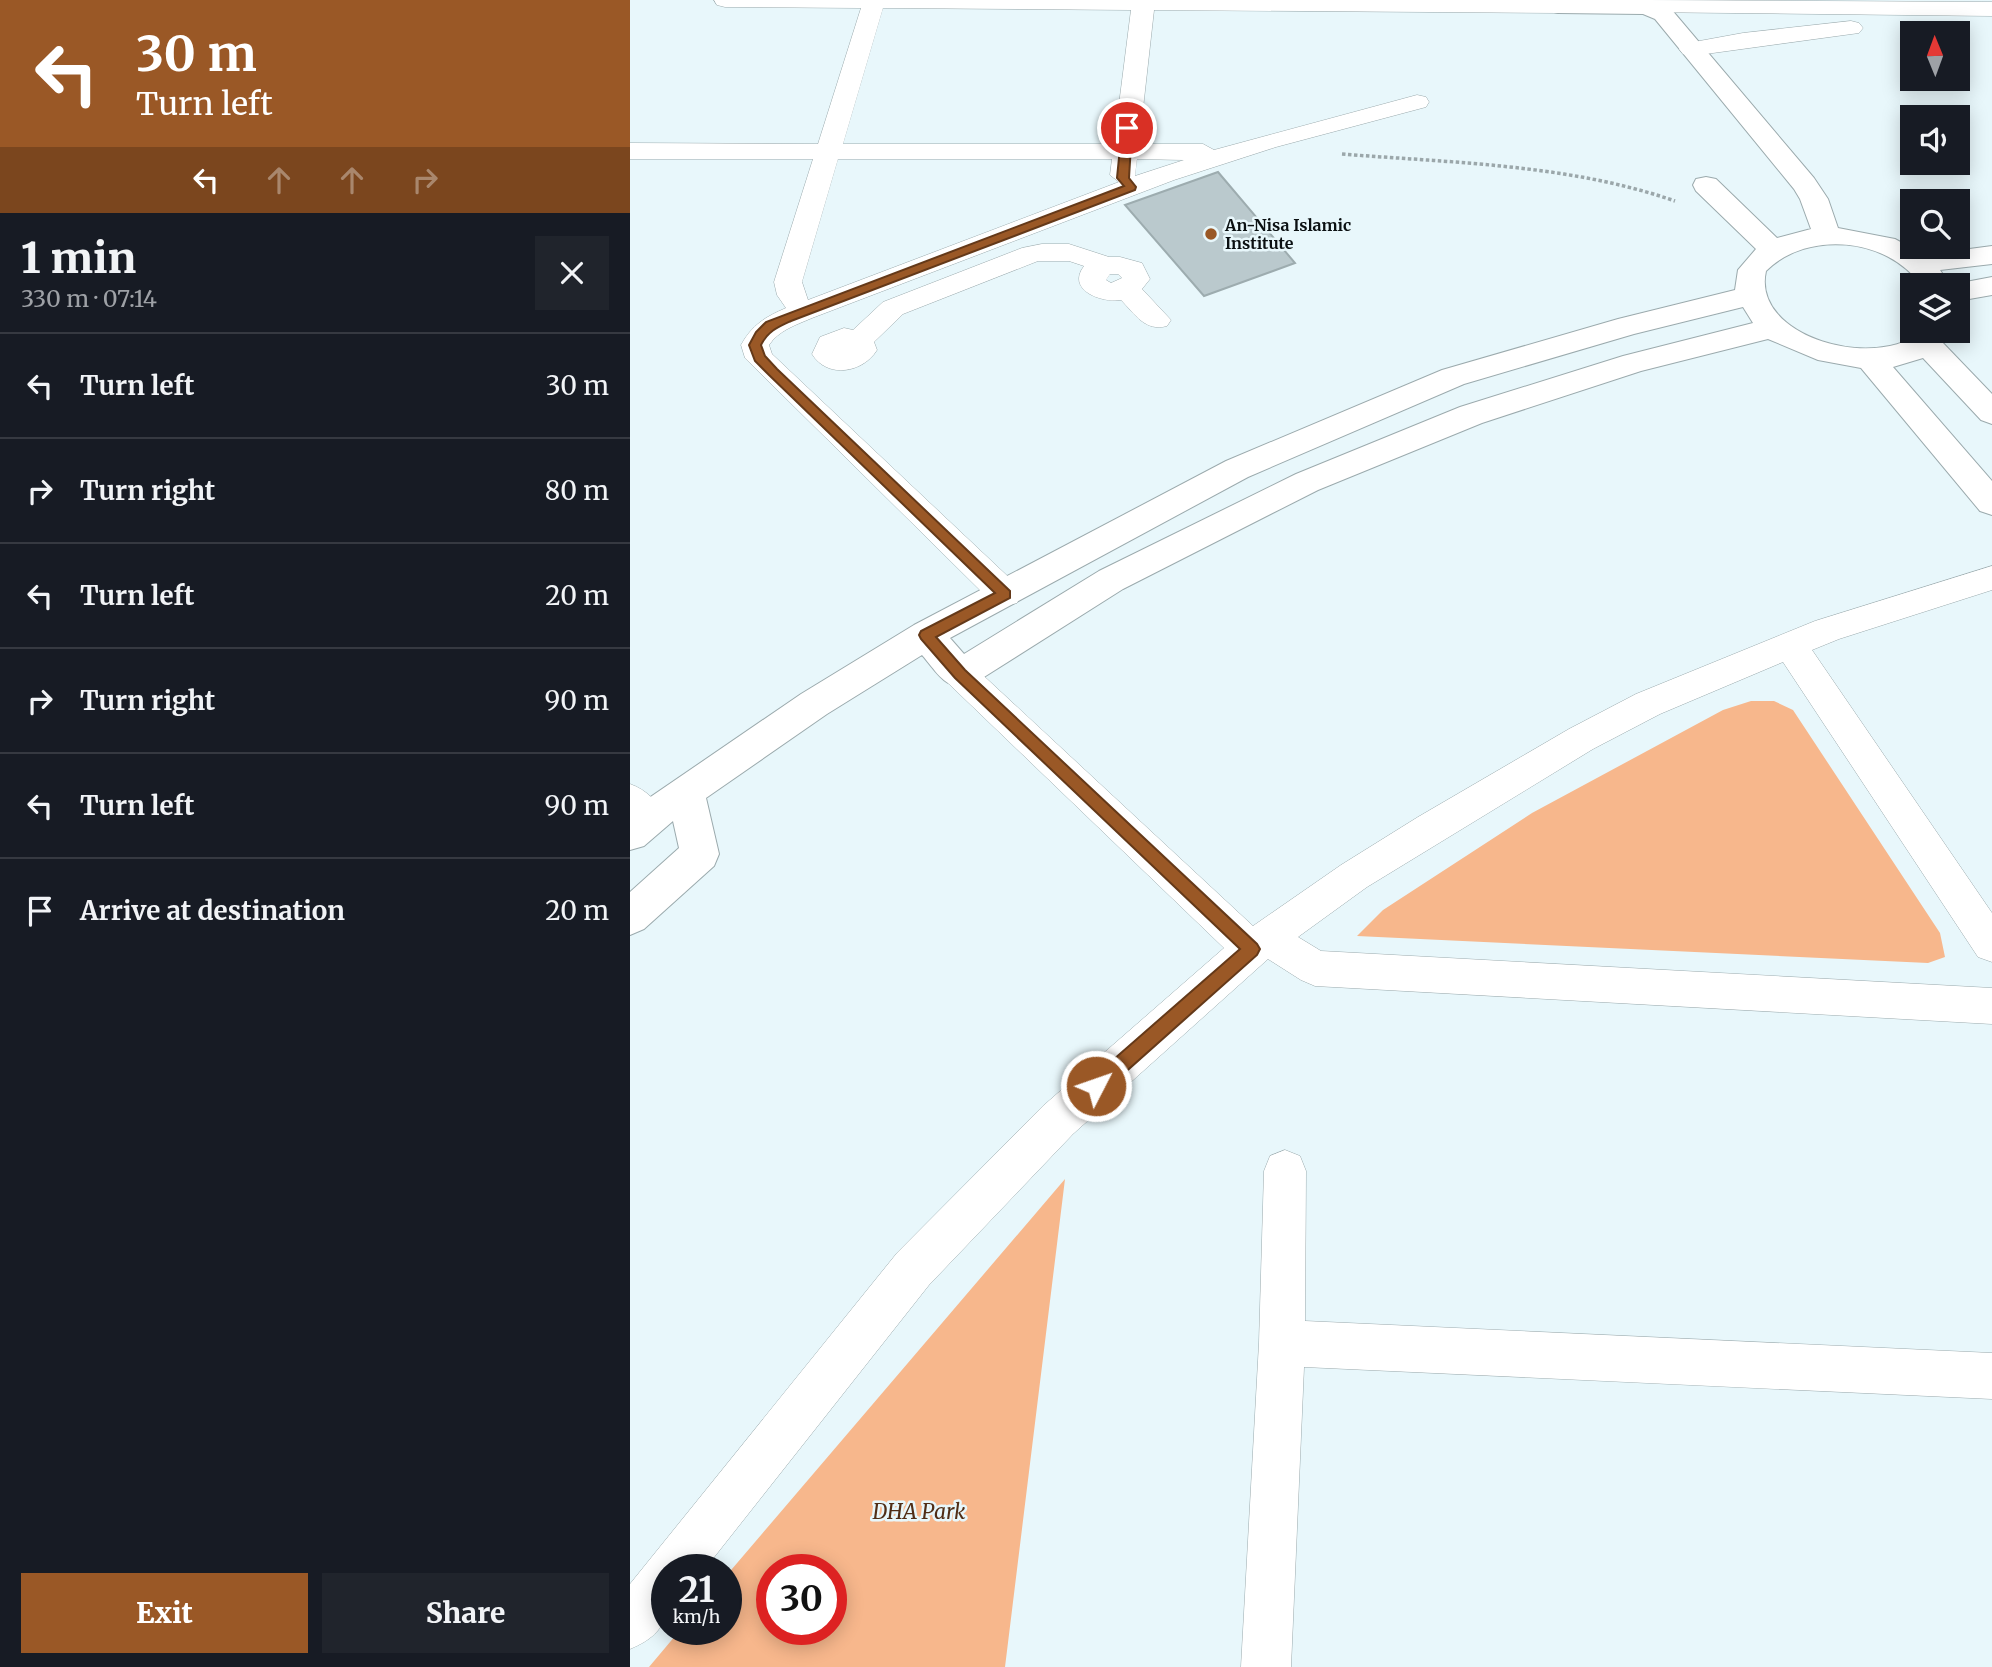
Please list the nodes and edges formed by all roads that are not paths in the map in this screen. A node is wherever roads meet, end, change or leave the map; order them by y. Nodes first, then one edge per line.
1 (726, 0) edge
2 (874, 1) edge
3 (1556, 3) edge
4 (1143, 4) junction
5 (1643, 4) edge
6 (1948, 9) junction
7 (1992, 9) edge
8 (1691, 49) junction
9 (1417, 102) dead end
10 (630, 151) edge
11 (828, 152) junction
12 (1124, 152) junction
13 (1217, 157) junction
14 (1131, 187) junction
15 (1715, 193) road end
16 (1827, 236) junction
17 (1772, 249) junction
18 (1992, 255) edge
19 (1925, 273) edge
20 (1934, 273) edge
21 (1992, 286) edge
22 (1970, 290) edge
23 (1750, 296) junction
24 (802, 312) junction
25 (1157, 320) dead end
26 (1773, 328) junction
27 (1924, 343) edge
28 (1937, 343) edge
29 (1870, 360) junction
30 (773, 372) junction
31 (1992, 413) edge
32 (1992, 503) edge
33 (1992, 578) edge
34 (1005, 594) junction
35 (926, 635) junction
36 (1790, 645) junction
37 (960, 674) junction
38 (686, 794) junction
39 (636, 817) edge
40 (630, 917) edge
41 (1261, 942) junction
42 (1992, 945) edge
43 (1992, 1006) edge
44 (1285, 1171) dead end
45 (1282, 1343) junction
46 (1992, 1376) edge
47 (686, 1554) edge
48 (651, 1597) edge
49 (630, 1624) edge
50 (1266, 1667) edge

1 - 2 street
2 - 4 street
2 - 11 street
3 - 4 street
3 - 5 street
4 - 12 street
5 - 6 street
5 - 8 street
6 - 7 street
6 - 8 street
8 - 16 street
9 - 13 street
10 - 11 street
11 - 12 street
11 - 24 street
12 - 13 street
12 - 14 street
13 - 14 street
14 - 24 street
15 - 17 street
16 - 17 street
16 - 19 street
17 - 23 street
18 - 20 street
21 - 22 street
23 - 26 street
23 - 34 street
24 - 30 street
25 - 30 street
26 - 29 street
26 - 37 street
27 - 29 street
28 - 31 street
29 - 32 street
30 - 34 street
33 - 36 street
34 - 35 street
35 - 37 street
35 - 38 street
36 - 41 street
36 - 42 street
37 - 41 street
38 - 39 street
38 - 40 street
41 - 43 street
41 - 47 street
44 - 45 street
45 - 46 street
45 - 50 street
48 - 49 street

